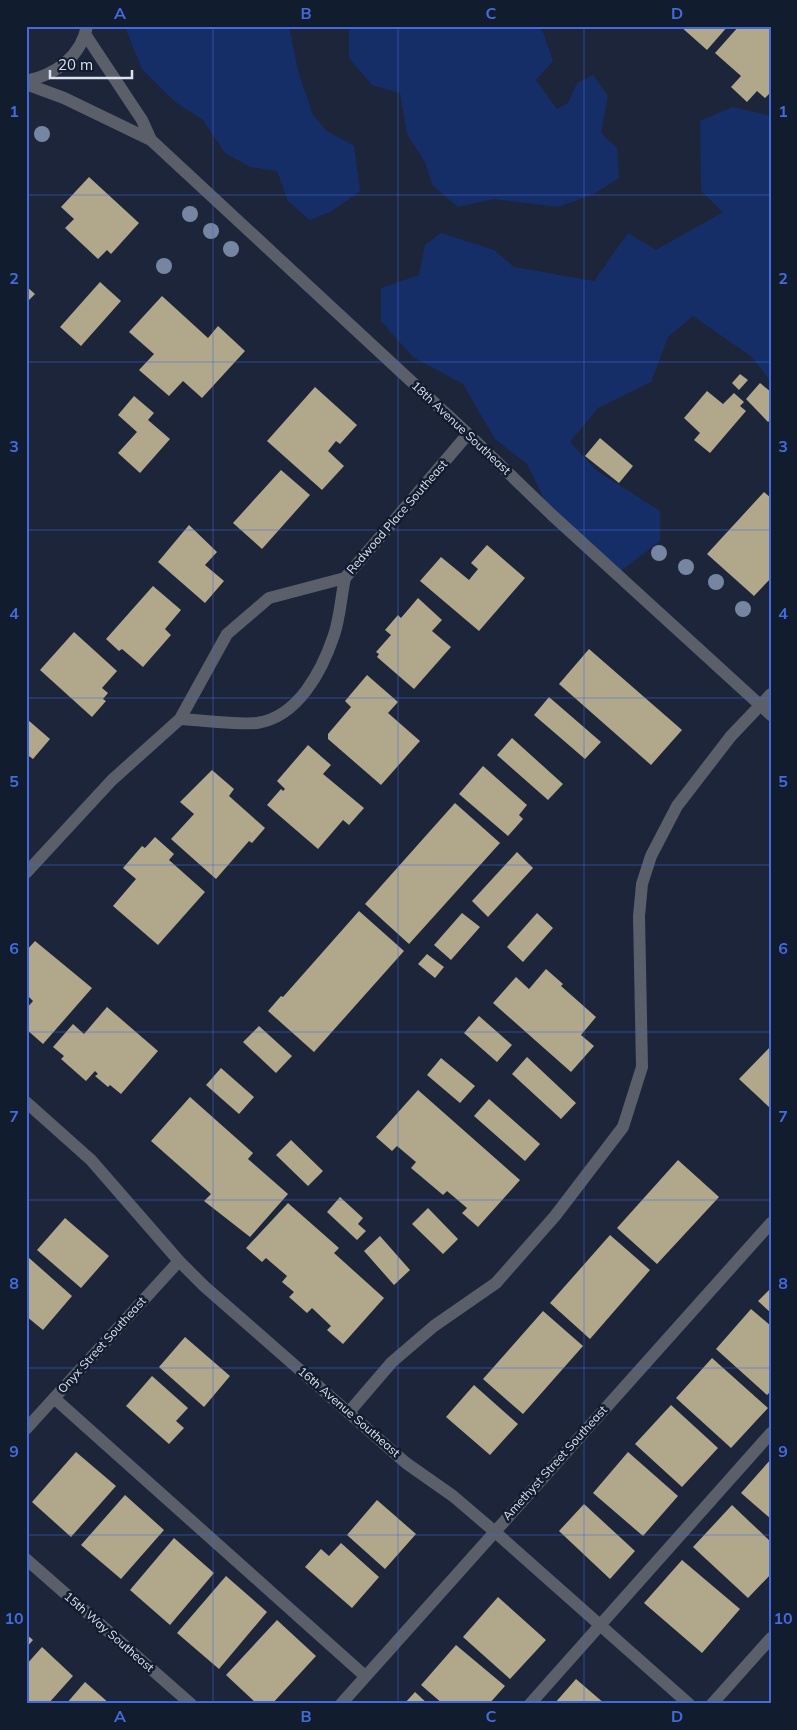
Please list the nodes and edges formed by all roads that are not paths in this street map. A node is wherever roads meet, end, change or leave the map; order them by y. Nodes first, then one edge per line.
1 (86, 30) edge
2 (26, 83) edge
3 (151, 140) junction
4 (468, 434) junction
5 (344, 578) junction
6 (771, 694) edge
7 (761, 705) junction
8 (771, 715) edge
9 (180, 719) junction
10 (26, 873) edge
11 (26, 1102) edge
12 (771, 1223) edge
13 (178, 1261) junction
14 (54, 1398) junction
15 (349, 1412) junction
16 (26, 1429) edge
17 (771, 1434) edge
18 (494, 1531) junction
19 (26, 1560) edge
20 (600, 1625) junction
21 (771, 1638) edge
22 (365, 1676) junction
23 (191, 1704) edge
24 (341, 1704) edge
25 (530, 1704) edge
26 (689, 1704) edge
27 (712, 1704) edge

1 - 2 street
1 - 3 street, 18th Avenue Southeast
2 - 3 street, 18th Avenue Southeast
3 - 4 street, 18th Avenue Southeast
4 - 5 street, Redwood Place Southeast
4 - 7 street, 18th Avenue Southeast
5 - 9 street, Redwood Place Southeast
5 - 9 street
6 - 7 street
7 - 8 street, 18th Avenue Southeast
7 - 15 street
9 - 10 street, Redwood Place Southeast
11 - 13 street, 16th Avenue Southeast
12 - 18 street, Amethyst Street Southeast
13 - 14 street, Onyx Street Southeast
13 - 15 street, 16th Avenue Southeast
14 - 16 street, Onyx Street Southeast
14 - 22 street
15 - 18 street, 16th Avenue Southeast
17 - 20 street
18 - 20 street, 16th Avenue Southeast
18 - 22 street, Amethyst Street Southeast
19 - 23 street, 15th Way Southeast
20 - 25 street
20 - 26 street, 16th Avenue Southeast
21 - 27 street
22 - 24 street, Amethyst Street Southeast

